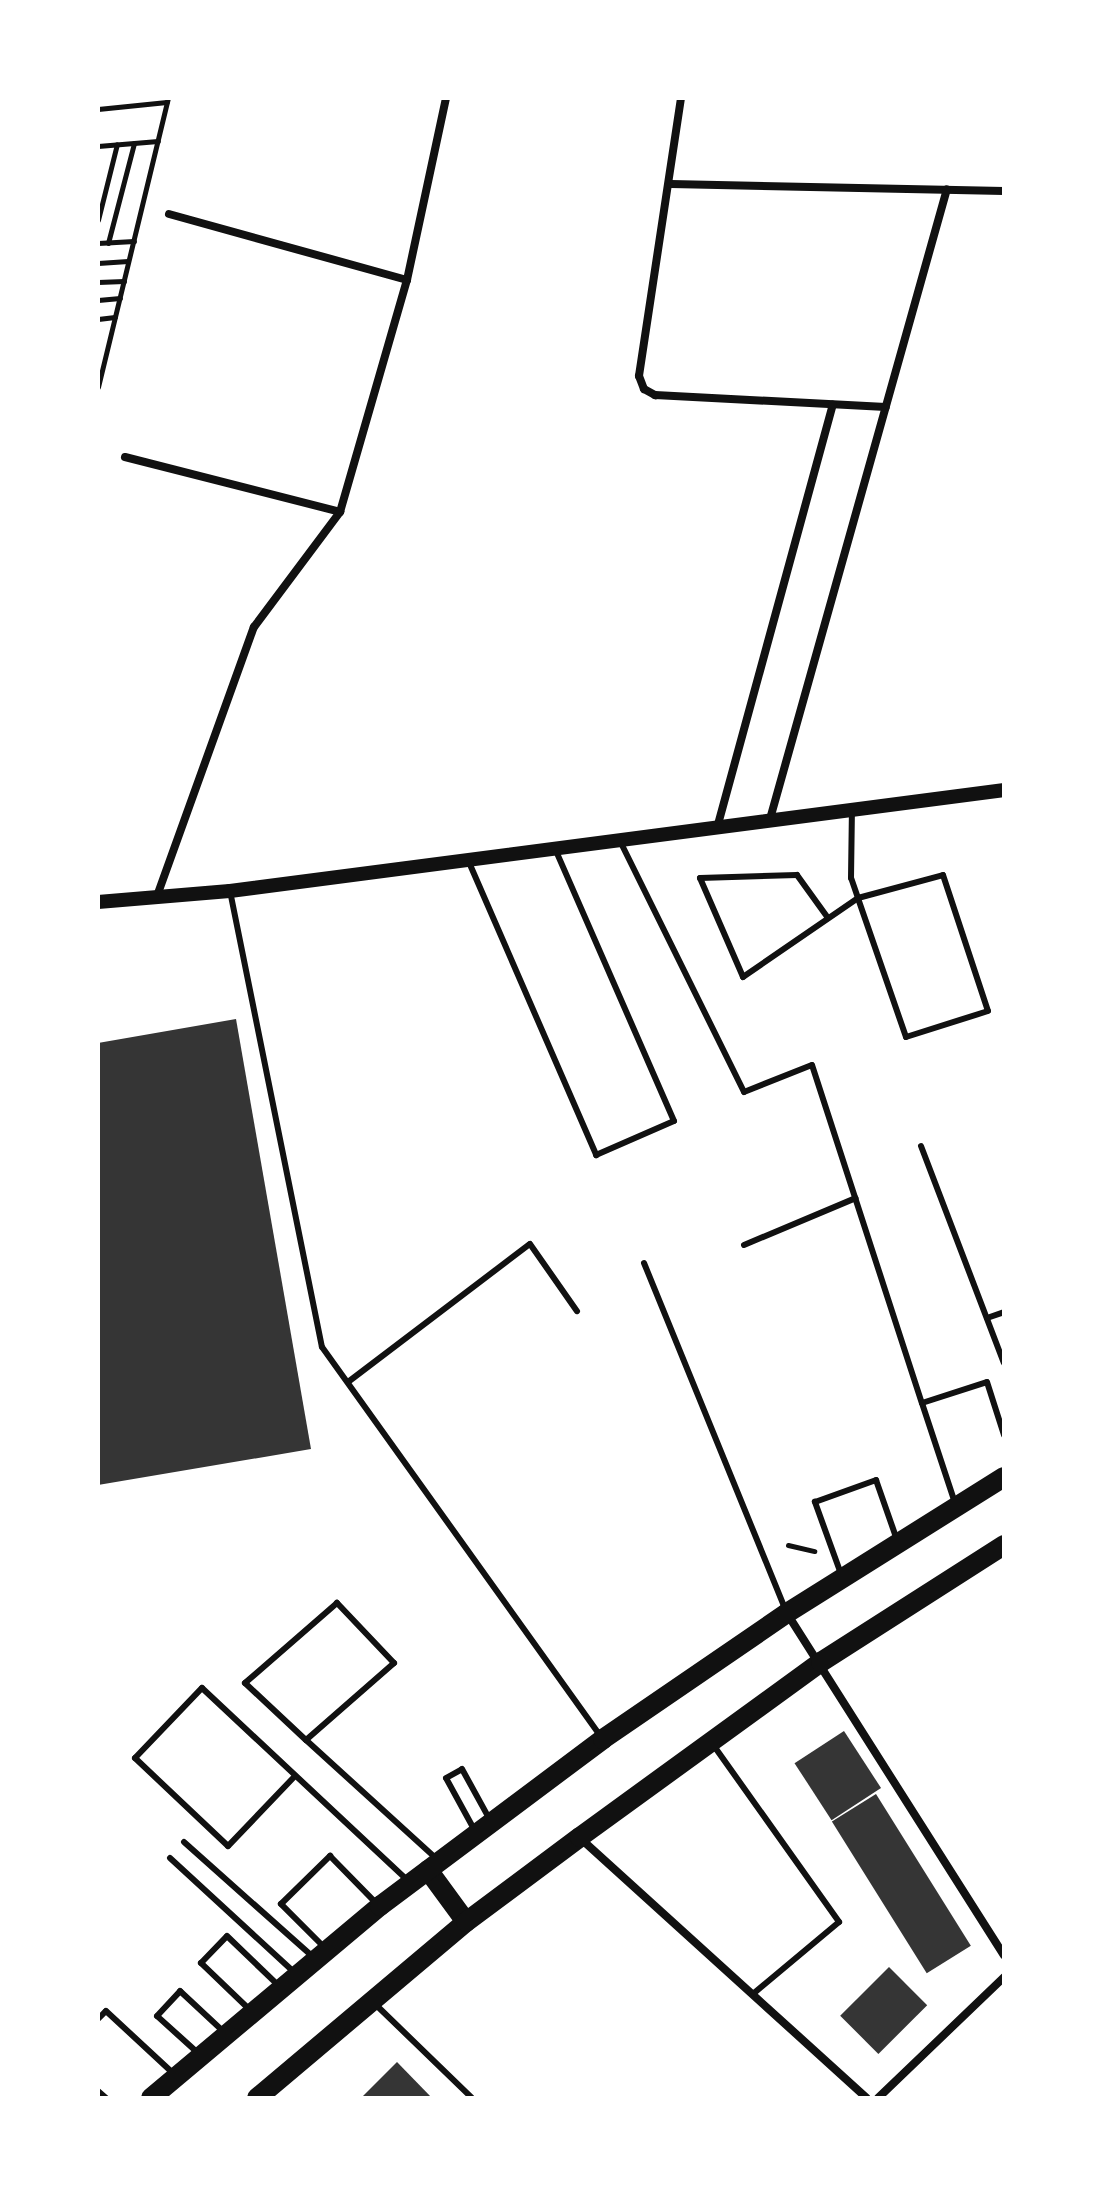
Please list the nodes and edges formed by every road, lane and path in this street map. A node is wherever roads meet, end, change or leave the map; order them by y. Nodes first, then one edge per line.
1 (446, 98) edge
2 (681, 98) edge
3 (168, 100) edge
4 (98, 109) edge
5 (158, 141) junction
6 (134, 143) junction
7 (117, 144) junction
8 (99, 148) edge
9 (671, 184) junction
10 (947, 189) junction
11 (1004, 191) edge
12 (169, 214) dead end
13 (98, 220) edge
14 (134, 241) junction
15 (98, 243) edge
16 (108, 243) junction
17 (128, 261) junction
18 (98, 263) edge
19 (407, 280) junction
20 (124, 281) junction
21 (98, 282) edge
22 (120, 298) junction
23 (98, 300) edge
24 (115, 317) junction
25 (98, 319) edge
26 (98, 387) edge
27 (833, 405) junction
28 (886, 407) junction
29 (125, 457) dead end
30 (340, 512) junction
31 (1004, 790) edge
32 (852, 809) junction
33 (770, 819) junction
34 (717, 828) junction
35 (620, 840) junction
36 (555, 849) junction
37 (468, 860) junction
38 (230, 891) junction
39 (157, 896) junction
40 (858, 898) junction
41 (98, 902) edge
42 (828, 918) junction
43 (921, 1146) dead end
44 (856, 1198) junction
45 (744, 1245) dead end
46 (644, 1263) dead end
47 (577, 1311) dead end
48 (1004, 1312) edge
49 (987, 1318) junction
50 (1004, 1363) edge
51 (348, 1382) junction
52 (922, 1403) junction
53 (1004, 1435) edge
54 (1004, 1477) edge
55 (956, 1507) junction
56 (899, 1543) junction
57 (788, 1545) dead end
58 (1004, 1545) edge
59 (820, 1552) dead end
60 (842, 1578) junction
61 (787, 1613) junction
62 (821, 1662) junction
63 (603, 1739) junction
64 (306, 1740) junction
65 (711, 1742) junction
66 (295, 1776) junction
67 (484, 1828) junction
68 (580, 1837) junction
69 (184, 1842) dead end
70 (170, 1858) dead end
71 (434, 1866) junction
72 (410, 1883) junction
73 (380, 1906) junction
74 (466, 1922) junction
75 (322, 1955) junction
76 (1004, 1955) edge
77 (1004, 1977) edge
78 (290, 1982) junction
79 (753, 1994) junction
80 (372, 2000) junction
81 (253, 2012) junction
82 (98, 2019) edge
83 (226, 2035) junction
84 (201, 2056) junction
85 (177, 2076) junction
86 (98, 2091) edge
87 (106, 2098) edge
88 (151, 2098) edge
89 (257, 2098) edge
90 (472, 2098) edge
91 (867, 2098) edge
92 (878, 2098) edge

1 - 19 street
2 - 9 street
3 - 4 path
3 - 5 path
5 - 6 path
5 - 14 path
6 - 7 path
6 - 16 path
7 - 8 path
7 - 13 path
9 - 10 street
9 - 27 street
10 - 11 street
10 - 28 street
12 - 19 street
14 - 16 path
14 - 17 path
15 - 16 path
17 - 18 path
17 - 20 path
19 - 30 street
20 - 21 path
20 - 22 path
22 - 23 path
22 - 24 path
24 - 25 path
24 - 26 path
27 - 28 street
27 - 34 street
28 - 33 street
29 - 30 street
30 - 39 street
31 - 32 street
32 - 33 street
32 - 40 lane
33 - 34 street
34 - 35 street
35 - 36 street
35 - 44 lane
36 - 37 street
36 - 37 lane
37 - 38 street
38 - 39 street
38 - 51 lane
39 - 41 street
40 - 40 lane
40 - 42 lane
42 - 42 lane
43 - 49 lane
44 - 45 lane
44 - 52 lane
46 - 61 lane
47 - 51 lane
48 - 49 lane
49 - 50 lane
51 - 63 lane
52 - 53 lane
52 - 55 lane
54 - 55 main road
55 - 56 main road
56 - 60 main road
56 - 60 lane
57 - 59 path
58 - 62 main road
60 - 61 main road
61 - 62 street
61 - 63 main road
62 - 65 main road
62 - 76 street
63 - 67 main road
64 - 64 lane
64 - 71 lane
65 - 68 main road
65 - 79 lane
66 - 66 lane
66 - 72 lane
67 - 67 lane
67 - 71 main road
68 - 74 main road
68 - 79 street
69 - 75 lane
70 - 78 lane
71 - 72 main road
71 - 74 main road
72 - 73 main road
73 - 75 main road
73 - 75 lane
74 - 80 main road
75 - 78 main road
77 - 92 street
78 - 81 main road
78 - 81 lane
79 - 91 street
80 - 89 main road
80 - 90 lane
81 - 83 main road
82 - 85 lane
83 - 84 main road
83 - 84 lane
84 - 85 main road
85 - 88 main road
86 - 87 lane

